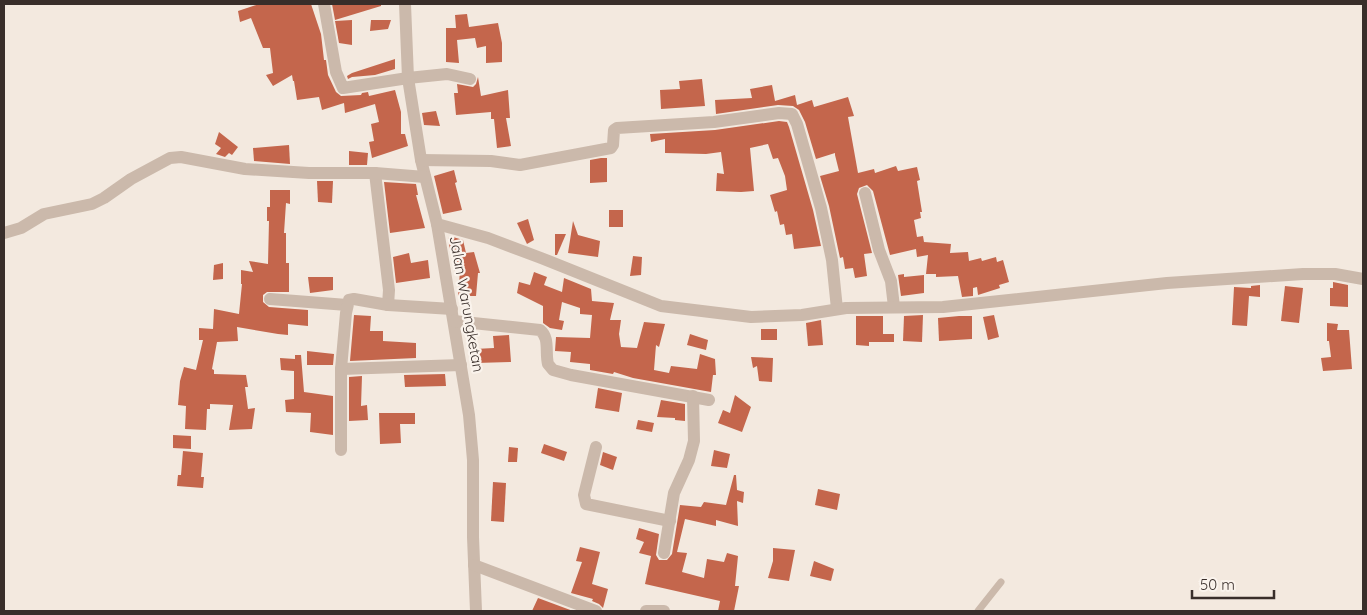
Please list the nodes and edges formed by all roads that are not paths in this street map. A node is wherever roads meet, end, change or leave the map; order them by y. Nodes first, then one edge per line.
1 (324, 4) edge
2 (405, 4) edge
3 (408, 78) junction
4 (470, 79) dead end
5 (421, 160) junction
6 (375, 173) junction
7 (425, 177) junction
8 (865, 192) dead end
9 (437, 224) junction
10 (4, 233) edge
11 (1363, 279) edge
12 (270, 299) dead end
13 (347, 305) junction
14 (388, 305) junction
15 (894, 307) junction
16 (837, 309) junction
17 (453, 315) junction
18 (461, 365) junction
19 (341, 369) junction
20 (692, 396) junction
21 (709, 400) dead end
22 (596, 447) dead end
23 (341, 450) dead end
24 (670, 521) junction
25 (664, 553) dead end
26 (474, 565) junction
27 (1002, 582) dead end
28 (476, 611) edge
29 (596, 611) edge
30 (646, 611) edge
31 (664, 611) edge
32 (978, 611) edge

1 - 3 street
2 - 3 street, Jalan Warungketan
3 - 4 street
3 - 5 street, Jalan Warungketan
5 - 7 street, Jalan Warungketan
5 - 16 street
6 - 7 street
6 - 10 street
6 - 14 street
7 - 9 street, Jalan Warungketan
8 - 15 street
9 - 16 street
9 - 17 street, Jalan Warungketan
11 - 15 street
12 - 13 street
13 - 14 street
13 - 19 street
14 - 17 street
15 - 16 street
17 - 18 street, Jalan Warungketan
17 - 20 street
18 - 19 street
18 - 26 street, Jalan Warungketan
19 - 23 street
20 - 21 street
20 - 24 street
22 - 24 street
24 - 25 street
26 - 28 street, Jalan Warungketan
26 - 29 street
27 - 32 lane
30 - 31 street

